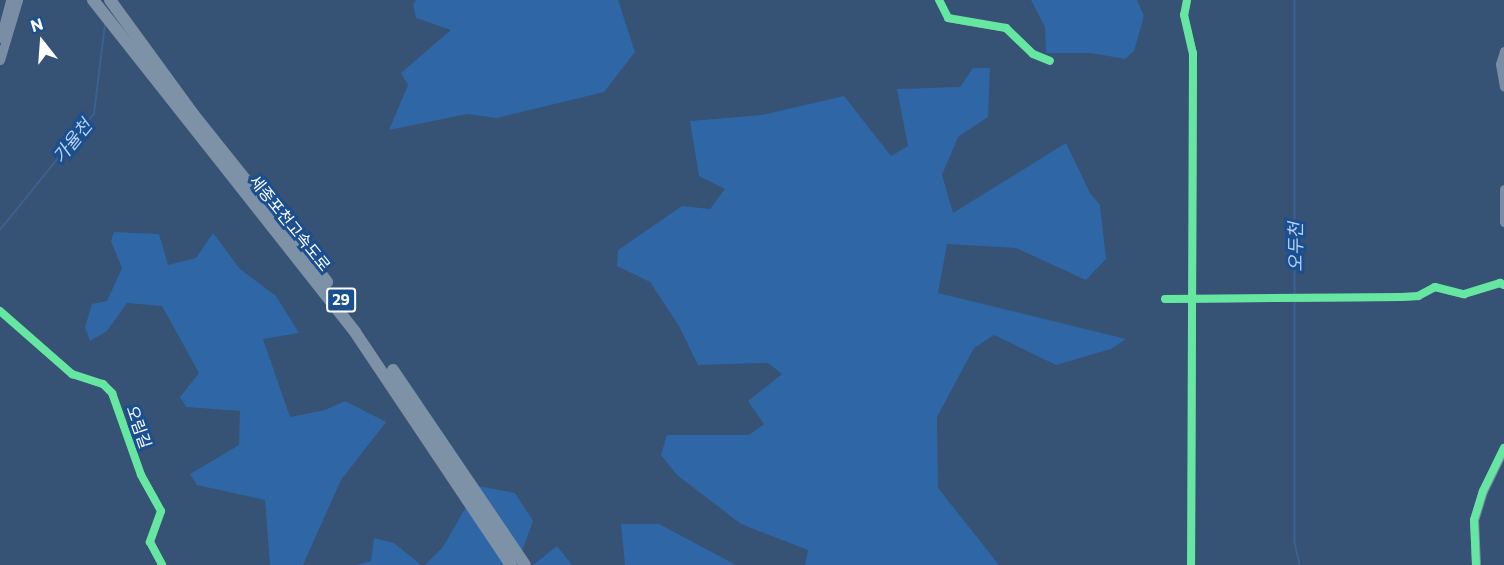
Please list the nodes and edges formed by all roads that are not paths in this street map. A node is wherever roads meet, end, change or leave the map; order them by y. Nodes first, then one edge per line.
1 (10, 0) edge
2 (18, 0) edge
3 (93, 0) edge
4 (110, 0) edge
5 (939, 0) edge
6 (1187, 0) edge
7 (0, 38) edge
8 (1504, 51) edge
9 (0, 60) edge
10 (1050, 61) dead end
11 (1504, 87) edge
12 (1504, 189) edge
13 (1504, 222) edge
14 (1504, 285) edge
15 (1166, 299) dead end
16 (1192, 300) junction
17 (0, 311) edge
18 (1504, 448) edge
19 (162, 565) edge
20 (511, 565) edge
21 (525, 565) edge
22 (1191, 565) edge
23 (1476, 565) edge

1 - 7 street
2 - 9 street
3 - 20 highway, 세종포천고속도로 / 29
4 - 21 highway, 세종포천고속도로 / 29
5 - 10 street
6 - 16 street
8 - 11 street
12 - 13 street
14 - 16 street
15 - 16 street
16 - 22 street
17 - 19 street, 오림길
18 - 23 street

